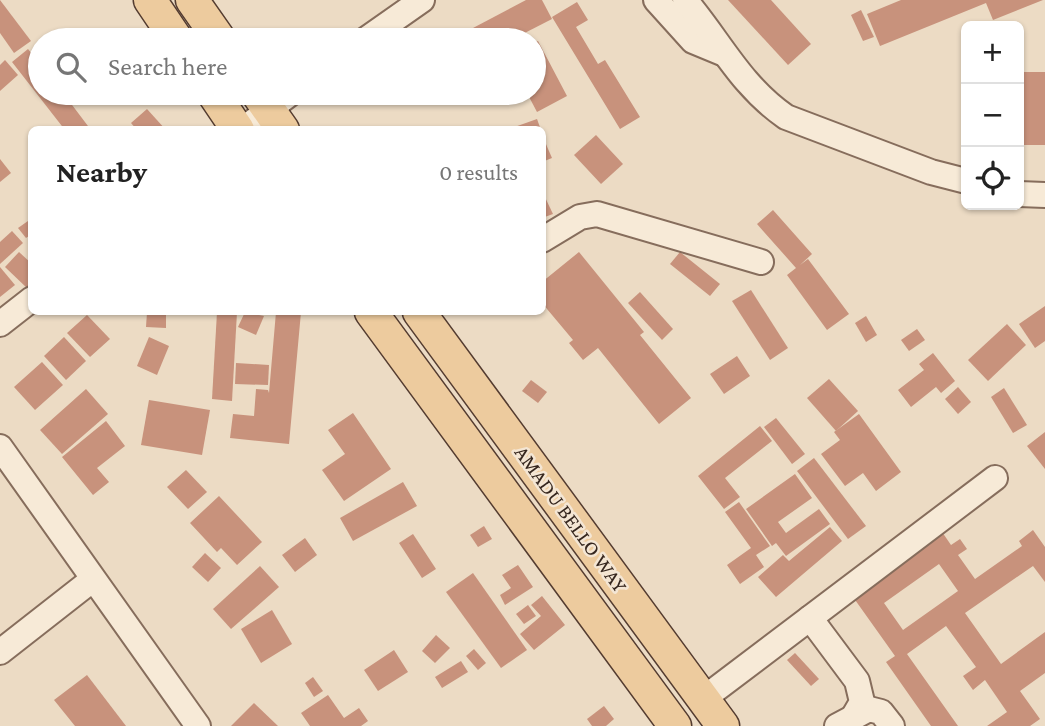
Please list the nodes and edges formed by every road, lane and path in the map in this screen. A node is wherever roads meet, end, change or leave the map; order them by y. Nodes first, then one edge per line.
1 (150, 0) edge
2 (192, 0) edge
3 (422, 0) edge
4 (656, 0) edge
5 (685, 0) edge
6 (169, 28) edge
7 (212, 28) edge
8 (382, 28) edge
9 (722, 53) junction
10 (222, 105) edge
11 (275, 106) edge
12 (237, 126) edge
13 (246, 126) edge
14 (961, 180) edge
15 (1024, 194) edge
16 (1045, 195) edge
17 (546, 238) edge
18 (761, 262) dead end
19 (28, 302) edge
20 (373, 315) edge
21 (422, 315) edge
22 (0, 324) edge
23 (0, 447) edge
24 (995, 478) dead end
25 (92, 580) junction
26 (810, 618) junction
27 (0, 652) edge
28 (703, 699) junction
29 (846, 720) edge
30 (198, 726) edge
31 (675, 726) edge
32 (723, 726) edge
33 (892, 726) edge

1 - 6 main road
2 - 7 main road
3 - 8 street
4 - 9 street
5 - 9 street
9 - 14 street
10 - 12 main road
11 - 13 street
15 - 16 street
17 - 18 street
19 - 22 street
20 - 31 main road, AMADU BELLO WAY
21 - 28 main road, AMADU BELLO WAY
23 - 25 street
24 - 26 street
25 - 27 street
25 - 30 street
26 - 28 street
26 - 29 street
28 - 32 main road, AMADU BELLO WAY
29 - 33 street

